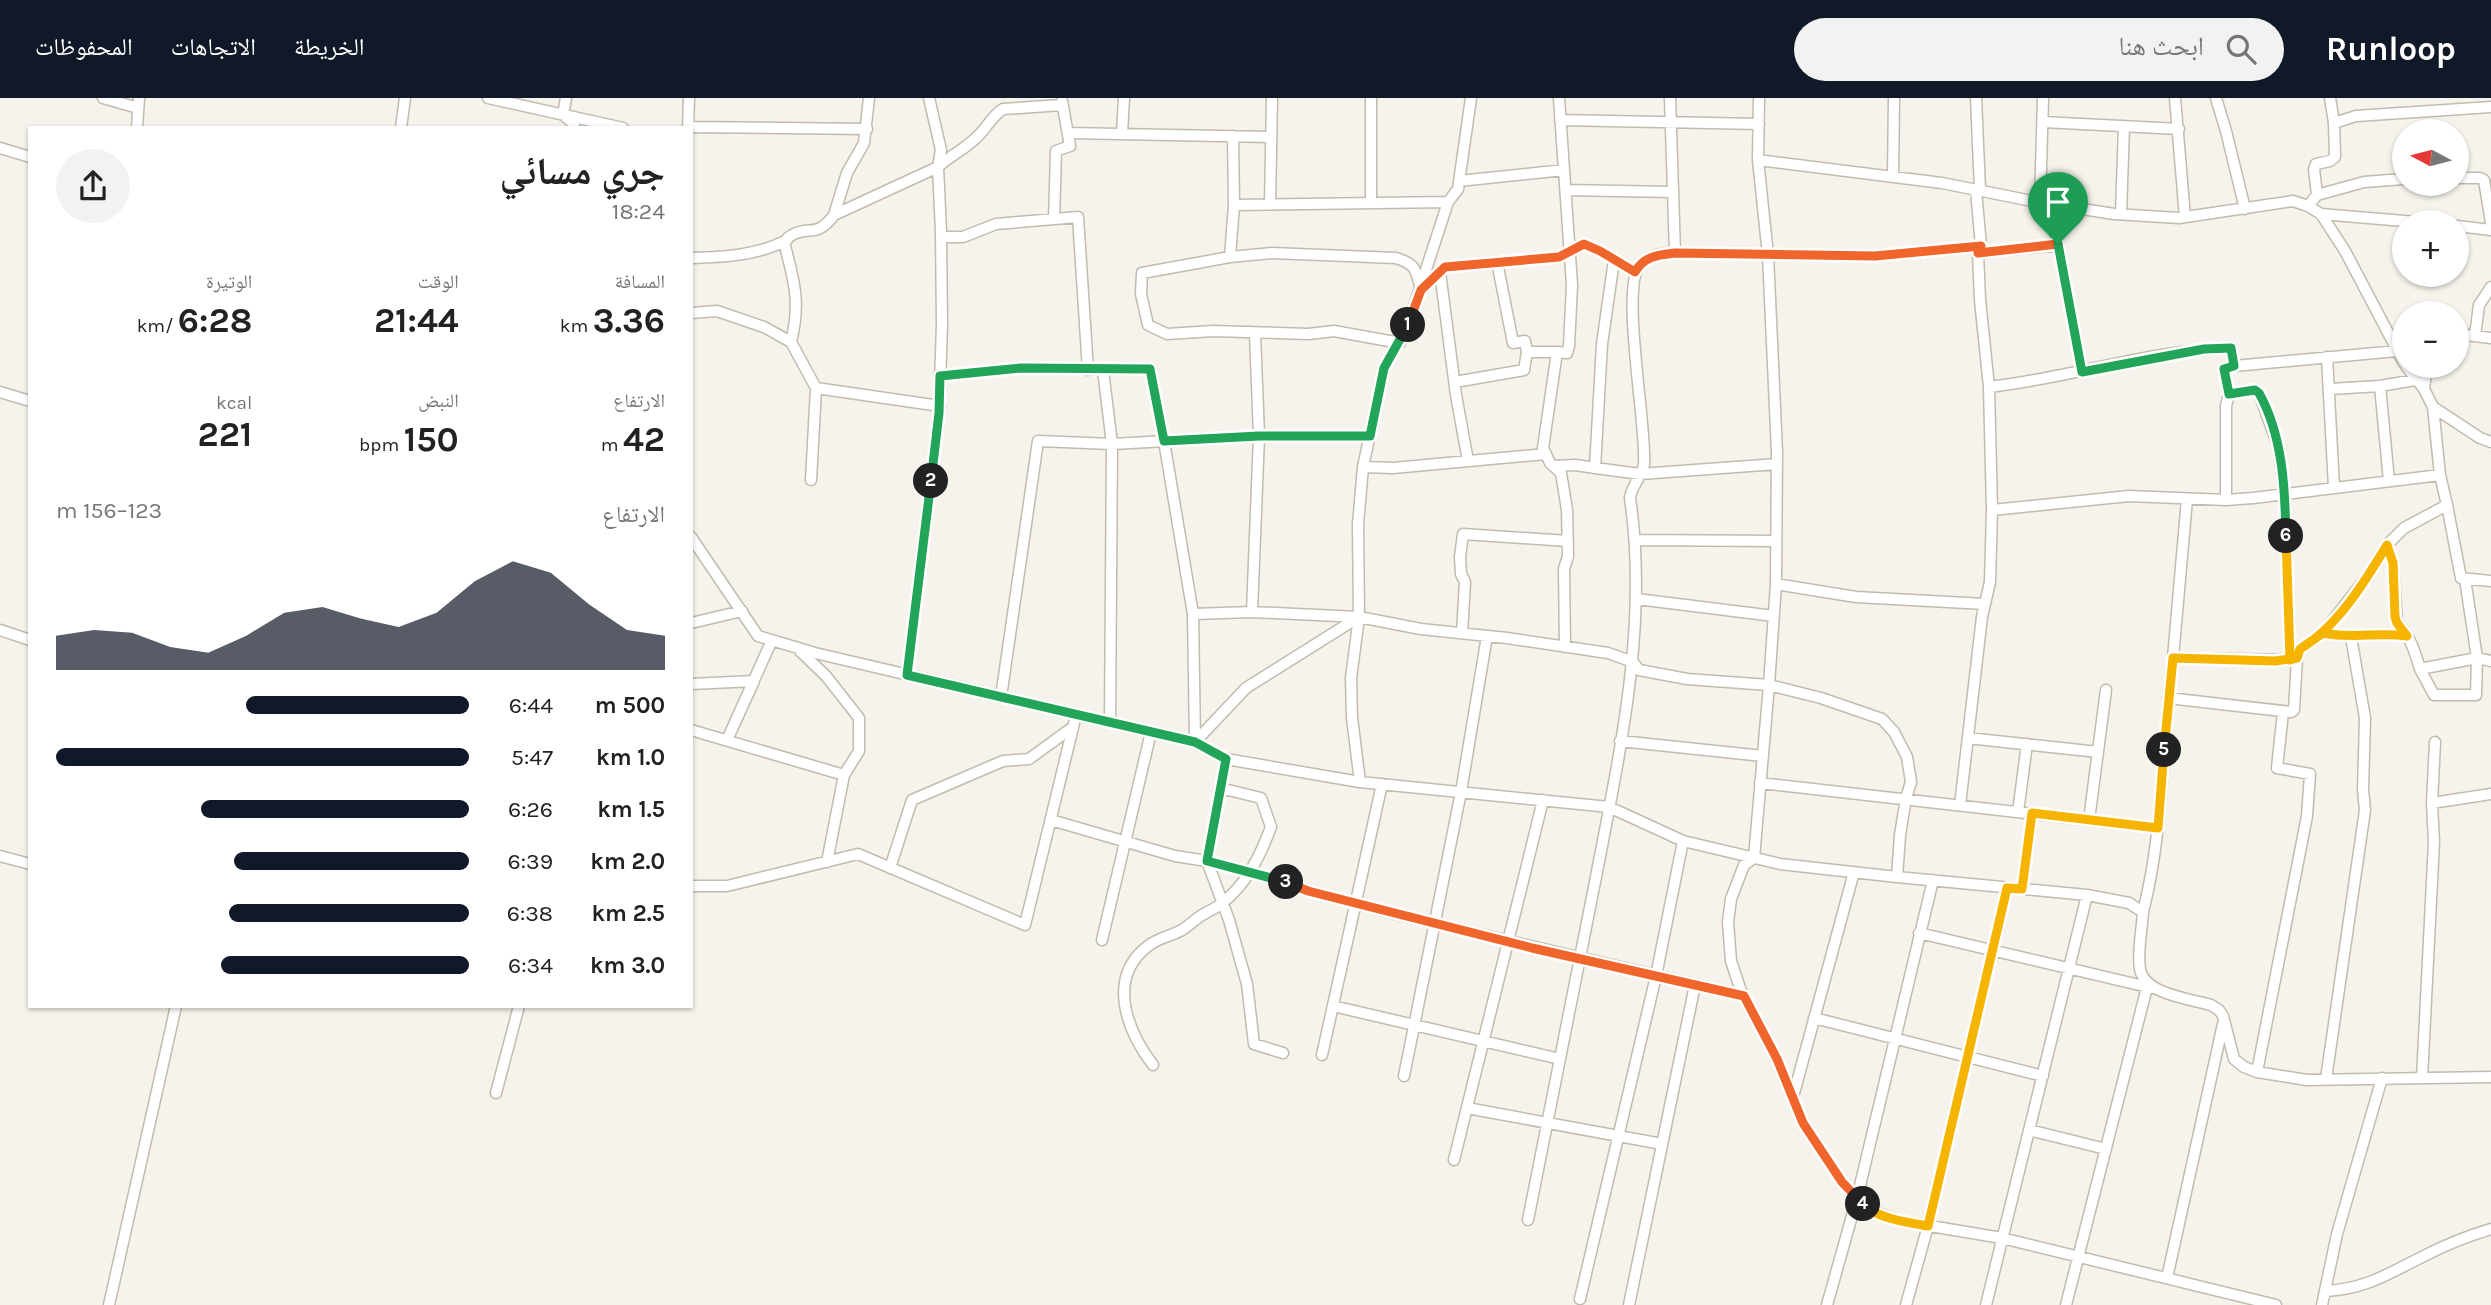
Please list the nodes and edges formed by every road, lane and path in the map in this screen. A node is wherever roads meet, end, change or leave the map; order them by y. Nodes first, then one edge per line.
1 (103, 98) edge
2 (405, 98) edge
3 (488, 98) edge
4 (566, 98) edge
5 (689, 98) edge
6 (869, 98) edge
7 (929, 98) edge
8 (1124, 98) edge
9 (1272, 98) edge
10 (1371, 98) edge
11 (1471, 98) edge
12 (1559, 98) edge
13 (1670, 98) edge
14 (1759, 98) edge
15 (1895, 98) edge
16 (1976, 98) edge
17 (2043, 98) edge
18 (2175, 98) edge
19 (2216, 98) edge
20 (2330, 98) edge
21 (1062, 102) edge
22 (138, 103) edge
23 (2491, 107) edge
24 (563, 114) junction
25 (1560, 120) junction
26 (2043, 122) junction
27 (1671, 123) junction
28 (2334, 123) junction
29 (1759, 124) junction
30 (137, 126) edge
31 (401, 126) edge
32 (574, 126) edge
33 (614, 126) edge
34 (688, 126) edge
35 (2124, 126) junction
36 (693, 127) edge
37 (867, 129) junction
38 (2179, 129) junction
39 (1069, 132) junction
40 (1122, 133) junction
41 (1233, 136) junction
42 (1270, 137) junction
43 (0, 148) edge
44 (28, 156) edge
45 (1758, 160) junction
46 (938, 167) junction
47 (1564, 170) junction
48 (1893, 176) junction
49 (2487, 176) edge
50 (2469, 178) edge
51 (2392, 180) edge
52 (1459, 181) junction
53 (1566, 190) junction
54 (1978, 190) junction
55 (1672, 192) junction
56 (2317, 195) junction
57 (1448, 202) junction
58 (1371, 203) junction
59 (2045, 203) junction
60 (1270, 204) junction
61 (1234, 205) junction
62 (2308, 206) junction
63 (2245, 209) junction
64 (2120, 214) junction
65 (2321, 214) junction
66 (834, 215) junction
67 (2185, 217) junction
68 (1054, 219) junction
69 (2392, 220) edge
70 (2491, 222) edge
71 (2469, 227) edge
72 (2491, 230) edge
73 (942, 237) junction
74 (784, 242) junction
75 (2058, 244) junction
76 (1980, 249) junction
77 (1570, 252) junction
78 (1675, 253) junction
79 (1768, 255) junction
80 (1230, 257) junction
81 (693, 258) edge
82 (1614, 260) junction
83 (1497, 262) junction
84 (1440, 272) junction
85 (1635, 272) junction
86 (2491, 287) edge
87 (1421, 290) junction
88 (693, 313) edge
89 (1255, 333) junction
90 (2469, 335) edge
91 (2475, 336) junction
92 (2491, 338) edge
93 (2392, 341) edge
94 (791, 342) junction
95 (1400, 343) junction
96 (1527, 352) junction
97 (1557, 352) junction
98 (2392, 352) edge
99 (2327, 357) junction
100 (2234, 366) junction
101 (1088, 370) junction
102 (1103, 370) junction
103 (2082, 372) junction
104 (940, 376) junction
105 (2425, 378) edge
106 (2415, 380) joint
107 (1455, 382) junction
108 (2380, 386) junction
109 (1989, 387) junction
110 (816, 388) junction
111 (2330, 389) junction
112 (2424, 389) junction
113 (0, 392) edge
114 (2229, 394) junction
115 (28, 400) edge
116 (940, 406) junction
117 (2432, 407) junction
118 (1259, 436) junction
119 (1370, 436) junction
120 (1164, 441) junction
121 (2491, 442) edge
122 (1112, 443) junction
123 (1546, 454) junction
124 (1468, 461) junction
125 (1777, 464) junction
126 (1553, 466) junction
127 (1363, 467) junction
128 (1595, 468) junction
129 (1640, 474) junction
130 (2440, 475) junction
131 (811, 480) dead end
132 (2389, 481) junction
133 (2334, 488) junction
134 (2285, 495) junction
135 (2187, 499) junction
136 (2226, 500) junction
137 (2447, 505) junction
138 (1993, 510) junction
139 (693, 540) edge
140 (1636, 540) junction
141 (1568, 541) junction
142 (1776, 541) junction
143 (2387, 545) junction
144 (2465, 579) junction
145 (2491, 581) edge
146 (1776, 584) junction
147 (1637, 599) junction
148 (1985, 604) junction
149 (743, 611) junction
150 (1252, 612) junction
151 (1194, 614) junction
152 (1774, 616) junction
153 (1359, 617) junction
154 (693, 623) edge
155 (0, 630) edge
156 (1462, 633) junction
157 (2323, 633) junction
158 (1487, 636) junction
159 (2407, 636) junction
160 (2351, 637) junction
161 (28, 639) edge
162 (772, 640) junction
163 (1565, 647) junction
164 (797, 648) junction
165 (2173, 658) junction
166 (2477, 658) junction
167 (2294, 659) junction
168 (2491, 661) edge
169 (1633, 662) junction
170 (2420, 669) junction
171 (907, 675) junction
172 (693, 684) edge
173 (1769, 685) junction
174 (2106, 690) dead end
175 (1001, 697) junction
176 (2168, 698) junction
177 (2283, 712) junction
178 (1076, 715) junction
179 (1110, 722) junction
180 (1073, 727) junction
181 (693, 731) edge
182 (1152, 732) junction
183 (1968, 738) junction
184 (727, 740) junction
185 (1620, 741) junction
186 (1195, 742) junction
187 (2435, 742) dead end
188 (2027, 744) junction
189 (2098, 752) junction
190 (1763, 756) junction
191 (1226, 759) junction
192 (844, 775) junction
193 (1360, 782) junction
194 (1760, 783) junction
195 (1382, 784) junction
196 (1220, 788) junction
197 (1461, 792) junction
198 (2491, 794) edge
199 (1906, 798) junction
200 (1543, 800) junction
201 (2432, 803) junction
202 (1960, 806) junction
203 (1609, 807) junction
204 (2018, 812) junction
205 (2032, 813) junction
206 (1051, 820) junction
207 (2090, 820) junction
208 (2158, 828) junction
209 (1683, 841) junction
210 (1126, 842) junction
211 (0, 856) edge
212 (1754, 858) junction
213 (1207, 861) junction
214 (827, 862) junction
215 (28, 863) edge
216 (890, 868) junction
217 (1250, 872) junction
218 (1854, 872) junction
219 (1897, 877) junction
220 (1933, 880) junction
221 (693, 886) edge
222 (2007, 888) junction
223 (2022, 889) junction
224 (2087, 895) junction
225 (1223, 903) junction
226 (1356, 904) junction
227 (2143, 912) junction
228 (1434, 923) junction
229 (1919, 933) junction
230 (1102, 940) dead end
231 (1508, 942) junction
232 (1992, 951) junction
233 (1580, 959) junction
234 (2068, 970) junction
235 (1656, 976) junction
236 (1695, 985) junction
237 (2151, 988) junction
238 (1744, 996) junction
239 (1333, 1006) junction
240 (176, 1008) edge
241 (518, 1008) edge
242 (1814, 1018) junction
243 (2224, 1020) junction
244 (1414, 1025) junction
245 (1895, 1039) junction
246 (1483, 1042) junction
247 (1283, 1053) dead end
248 (1322, 1055) dead end
249 (1968, 1057) junction
250 (1560, 1059) junction
251 (1153, 1065) dead end
252 (2257, 1072) junction
253 (1404, 1076) dead end
254 (2042, 1076) junction
255 (2422, 1077) junction
256 (2491, 1077) edge
257 (2382, 1078) junction
258 (2326, 1079) junction
259 (496, 1093) dead end
260 (1793, 1097) junction
261 (1467, 1108) junction
262 (1547, 1123) junction
263 (2029, 1130) junction
264 (1618, 1136) junction
265 (1662, 1144) junction
266 (2106, 1149) junction
267 (1454, 1160) dead end
268 (1857, 1198) junction
269 (1528, 1220) dead end
270 (1928, 1226) junction
271 (2491, 1229) edge
272 (2003, 1238) junction
273 (2078, 1256) junction
274 (2167, 1278) junction
275 (2325, 1290) junction
276 (1580, 1299) dead end
277 (108, 1305) edge
278 (1629, 1305) edge
279 (1827, 1305) edge
280 (1906, 1305) edge
281 (1986, 1305) edge
282 (2066, 1305) edge
283 (2276, 1305) edge
284 (2322, 1305) edge

1 - 22 street
2 - 31 street
3 - 24 street
4 - 24 street
5 - 34 street
6 - 37 street
7 - 46 street
8 - 40 street
9 - 42 street
10 - 58 street
11 - 52 street
12 - 25 street
13 - 27 street
14 - 29 street
15 - 48 street
16 - 54 street
17 - 26 street
18 - 38 street
19 - 63 street
20 - 28 street
21 - 39 street
21 - 46 street
22 - 30 street
23 - 28 street
24 - 32 street
24 - 33 street
25 - 27 street
25 - 47 street
26 - 35 street
26 - 59 street
27 - 29 street
27 - 55 street
28 - 56 street
29 - 45 street
35 - 38 street
35 - 64 street
36 - 37 street
37 - 66 street
38 - 67 street
39 - 40 street
39 - 68 street
40 - 41 street
41 - 42 street
41 - 61 street
42 - 60 street
43 - 44 street
45 - 48 street
45 - 79 street
46 - 66 street
46 - 73 street
47 - 52 street
47 - 53 street
48 - 54 street
49 - 50 street
49 - 70 street
51 - 56 street
52 - 57 street
53 - 55 street
53 - 77 street
54 - 59 street
54 - 76 street
55 - 78 street
56 - 62 street
57 - 58 street
57 - 87 street
58 - 60 street
59 - 64 street
59 - 75 street
60 - 61 street
61 - 80 street
62 - 63 street
62 - 65 street
63 - 67 street
64 - 67 street
65 - 69 street
65 - 93 street
66 - 74 street
68 - 73 street
68 - 101 street
71 - 72 street
73 - 104 street
74 - 81 street
74 - 94 street
75 - 76 street
75 - 103 street
76 - 79 street
76 - 109 street
77 - 82 street
77 - 83 street
77 - 97 street
78 - 79 street
78 - 85 street
79 - 125 street
80 - 87 street
80 - 89 street
82 - 85 street
82 - 128 street
83 - 84 street
83 - 96 street
84 - 87 street
84 - 107 street
85 - 129 street
86 - 91 street
87 - 95 street
88 - 94 street
89 - 95 street
89 - 118 street
90 - 91 street
91 - 92 street
94 - 110 street
95 - 119 street
96 - 97 street
96 - 107 street
97 - 123 street
98 - 99 street
99 - 100 street
99 - 111 street
100 - 103 street
100 - 114 street
101 - 102 street
101 - 104 street
102 - 120 street
102 - 122 street
103 - 109 street
104 - 116 street
105 - 112 street
106 - 108 street
106 - 112 street
107 - 124 street
108 - 111 street
108 - 132 street
109 - 138 street
110 - 116 street
110 - 131 street
111 - 133 street
112 - 117 street
113 - 115 street
114 - 134 street
114 - 136 street
116 - 171 street
117 - 121 street
117 - 130 street
118 - 119 street
118 - 120 street
118 - 150 street
119 - 127 street
120 - 122 street
120 - 151 street
122 - 175 street
122 - 179 street
123 - 124 street
123 - 126 street
124 - 127 street
125 - 129 street
125 - 142 street
126 - 128 street
126 - 141 street
127 - 153 street
128 - 129 street
129 - 140 street
130 - 132 street
130 - 137 street
132 - 133 street
133 - 134 street
134 - 136 street
134 - 167 street
135 - 136 street
135 - 138 street
135 - 165 street
137 - 143 street
137 - 144 street
138 - 148 street
139 - 149 street
140 - 142 street
140 - 147 street
141 - 156 street
141 - 163 street
142 - 146 street
143 - 157 street
143 - 159 street
144 - 145 street
144 - 166 street
146 - 148 street
146 - 152 street
147 - 152 street
147 - 169 street
148 - 183 street
149 - 154 street
149 - 162 street
150 - 151 street
150 - 153 street
151 - 186 street
152 - 173 street
153 - 156 street
153 - 186 street
153 - 193 street
155 - 161 street
156 - 158 street
157 - 160 street
157 - 167 street
158 - 163 street
158 - 197 street
159 - 160 street
159 - 170 street
160 - 258 street
162 - 164 street
162 - 184 street
163 - 169 street
164 - 171 street
164 - 192 street
165 - 167 street
165 - 176 street
166 - 168 street
166 - 170 street
166 - 170 street
167 - 177 street
169 - 173 street
169 - 185 street
171 - 175 street
172 - 184 street
173 - 190 street
173 - 199 street
174 - 189 street
175 - 178 street
176 - 177 street
176 - 208 street
177 - 252 street
178 - 179 street
178 - 180 street
179 - 182 street
180 - 206 street
180 - 216 street
181 - 184 street
182 - 186 street
182 - 210 street
183 - 188 street
183 - 202 street
184 - 192 street
185 - 190 street
185 - 203 street
186 - 191 street
187 - 201 street
188 - 189 street
188 - 204 street
189 - 207 street
190 - 194 street
191 - 193 street
191 - 196 street
192 - 214 street
193 - 195 street
194 - 199 street
194 - 212 street
195 - 197 street
195 - 226 street
196 - 213 street
196 - 217 street
197 - 200 street
197 - 228 street
198 - 201 street
199 - 202 street
199 - 219 street
200 - 203 street
200 - 231 street
201 - 255 street
202 - 204 street
203 - 209 street
203 - 233 street
204 - 205 street
205 - 207 street
205 - 223 street
206 - 210 street
206 - 216 street
207 - 208 street
208 - 227 street
209 - 212 street
209 - 235 street
210 - 213 street
210 - 230 street
211 - 215 street
212 - 218 street
212 - 238 street
213 - 217 street
213 - 225 street
214 - 216 street
214 - 221 street
217 - 225 street
217 - 226 street
218 - 219 street
218 - 242 street
219 - 220 street
220 - 222 street
220 - 229 street
222 - 223 street
222 - 232 street
223 - 224 street
224 - 227 street
224 - 234 street
225 - 247 street
225 - 251 street
226 - 228 street
226 - 239 street
227 - 237 street
228 - 231 street
228 - 244 street
229 - 232 street
229 - 245 street
231 - 233 street
231 - 246 street
232 - 234 street
232 - 249 street
233 - 235 street
233 - 250 street
234 - 237 street
234 - 254 street
235 - 236 street
235 - 264 street
236 - 238 street
236 - 265 street
237 - 243 street
237 - 266 street
238 - 260 street
239 - 244 street
239 - 248 street
240 - 277 street
241 - 259 street
242 - 245 street
242 - 260 street
243 - 252 street
243 - 274 street
244 - 246 street
244 - 253 street
245 - 249 street
245 - 268 street
246 - 250 street
246 - 261 street
249 - 254 street
249 - 270 street
250 - 262 street
252 - 258 street
254 - 263 street
255 - 256 street
255 - 257 street
257 - 258 street
257 - 275 street
260 - 268 street
261 - 262 street
261 - 267 street
262 - 264 street
262 - 269 street
263 - 266 street
263 - 272 street
264 - 265 street
264 - 276 street
265 - 278 street
266 - 273 street
268 - 270 street
268 - 279 street
270 - 272 street
270 - 280 street
271 - 275 street
272 - 273 street
272 - 281 street
273 - 274 street
273 - 282 street
274 - 283 street
275 - 284 street

